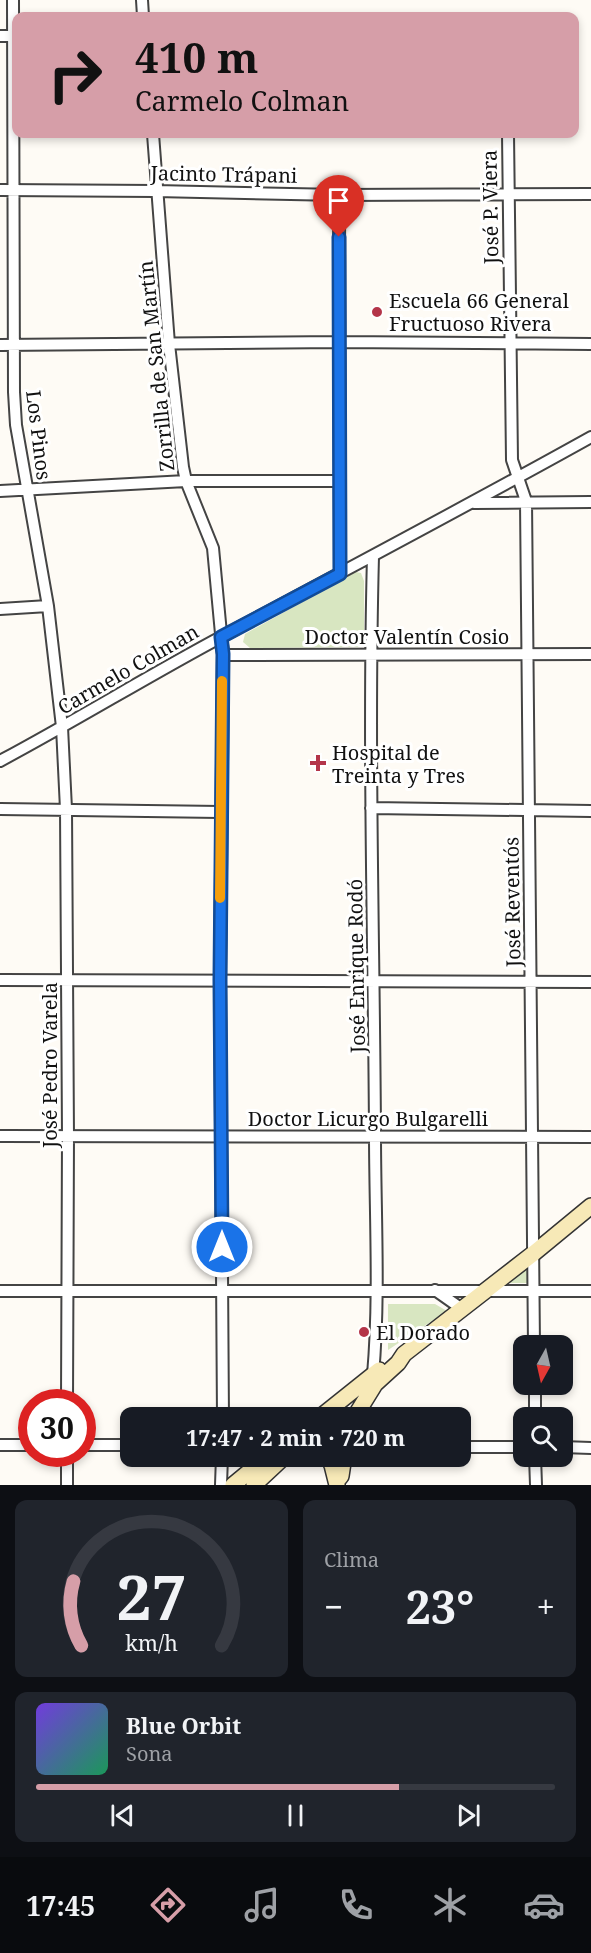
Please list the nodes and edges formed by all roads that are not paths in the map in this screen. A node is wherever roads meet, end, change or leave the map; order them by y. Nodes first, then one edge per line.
1 (14, 138) edge
2 (153, 138) edge
3 (508, 138) edge
4 (0, 190) edge
5 (14, 190) junction
6 (156, 191) junction
7 (509, 194) junction
8 (591, 194) edge
9 (339, 195) junction
10 (339, 342) junction
11 (509, 343) junction
12 (169, 344) junction
13 (591, 344) edge
14 (0, 345) edge
15 (14, 345) junction
16 (591, 437) edge
17 (512, 460) joint
18 (519, 478) junction
19 (186, 481) junction
20 (339, 481) junction
21 (27, 489) junction
22 (0, 491) edge
23 (526, 501) junction
24 (591, 502) edge
25 (471, 503) junction
26 (373, 556) junction
27 (340, 574) junction
28 (48, 606) junction
29 (0, 609) edge
30 (221, 637) junction
31 (223, 654) junction
32 (527, 654) junction
33 (591, 654) edge
34 (370, 655) junction
35 (62, 727) junction
36 (0, 761) edge
37 (371, 808) junction
38 (0, 809) edge
39 (66, 809) junction
40 (529, 810) junction
41 (591, 811) edge
42 (220, 812) junction
43 (0, 980) edge
44 (220, 980) junction
45 (375, 980) junction
46 (66, 981) junction
47 (531, 982) junction
48 (591, 982) edge
49 (0, 1136) edge
50 (68, 1136) junction
51 (221, 1136) junction
52 (375, 1136) junction
53 (532, 1137) junction
54 (591, 1137) edge
55 (591, 1206) edge
56 (534, 1253) junction
57 (376, 1290) junction
58 (435, 1290) junction
59 (0, 1291) edge
60 (485, 1291) junction
61 (534, 1291) junction
62 (591, 1291) edge
63 (67, 1292) junction
64 (222, 1292) junction
65 (462, 1309) junction
66 (534, 1335) edge
67 (404, 1354) junction
68 (373, 1375) junction
69 (67, 1389) edge
70 (223, 1407) edge
71 (333, 1407) edge
72 (361, 1407) edge
73 (96, 1444) edge
74 (120, 1444) edge
75 (0, 1445) edge
76 (18, 1445) edge
77 (471, 1447) edge
78 (513, 1447) edge
79 (573, 1447) edge
80 (591, 1448) edge
81 (67, 1467) edge
82 (222, 1467) edge
83 (255, 1467) edge
84 (273, 1467) edge
85 (333, 1467) edge
86 (342, 1467) edge
87 (535, 1467) edge
88 (337, 1483) edge
89 (68, 1485) edge
90 (221, 1485) edge
91 (233, 1485) edge
92 (254, 1485) edge
93 (536, 1485) edge

1 - 5 street, Los Pinos
2 - 6 street, Zorrilla de San Martín
3 - 7 street, José P. Viera
4 - 5 street, Jacinto Trápani
5 - 6 street, Jacinto Trápani
5 - 15 street, Los Pinos
6 - 9 street, Jacinto Trápani
6 - 12 street, Zorrilla de San Martín
7 - 8 street, Jacinto Trápani
7 - 9 street, Jacinto Trápani
7 - 11 street, José P. Viera
9 - 10 street
10 - 11 street
10 - 12 street
10 - 20 street
11 - 13 street
11 - 17 street, José P. Viera
12 - 15 street
12 - 19 street, Zorrilla de San Martín
14 - 15 street
15 - 21 street, Los Pinos
16 - 18 street, Carmelo Colman
17 - 18 street, José Reventós
18 - 23 street, José Reventós
18 - 25 street, Carmelo Colman
19 - 20 street
19 - 21 street
19 - 30 street, Zorrilla de San Martín
20 - 27 street
21 - 22 street
21 - 28 street, Los Pinos
23 - 24 street
23 - 25 street
23 - 32 street, José Reventós
25 - 26 street, Carmelo Colman
26 - 27 street, Carmelo Colman
26 - 34 street, José Enrique Rodó
27 - 30 street, Carmelo Colman
28 - 29 street
28 - 35 street, Los Pinos
30 - 31 street, Zorrilla de San Martín
30 - 35 street, Carmelo Colman
31 - 34 street, Doctor Valentín Cosio
31 - 42 street, Zorrilla de San Martín
32 - 33 street, Doctor Valentín Cosio
32 - 34 street, Doctor Valentín Cosio
32 - 40 street, José Reventós
34 - 37 street, José Enrique Rodó
35 - 36 street, Carmelo Colman
35 - 39 street, José Pedro Varela
37 - 40 street
37 - 45 street, José Enrique Rodó
38 - 39 street
39 - 42 street
39 - 46 street, José Pedro Varela
40 - 41 street
40 - 47 street, José Reventós
42 - 44 street, Zorrilla de San Martín
43 - 46 street
44 - 45 street
44 - 46 street
44 - 51 street, Zorrilla de San Martín
45 - 47 street
45 - 52 street, José Enrique Rodó
46 - 50 street, José Pedro Varela
47 - 48 street
47 - 53 street, José Reventós
49 - 50 street, Doctor Licurgo Bulgarelli
50 - 51 street, Doctor Licurgo Bulgarelli
50 - 63 street, José Pedro Varela
51 - 52 street, Doctor Licurgo Bulgarelli
51 - 64 street, Zorrilla de San Martín
52 - 53 street, Doctor Licurgo Bulgarelli
52 - 57 street, José Enrique Rodó
53 - 54 street, Doctor Licurgo Bulgarelli
53 - 56 street, José Reventós
55 - 56 street
56 - 60 street
56 - 61 street, José Reventós
57 - 58 street
57 - 64 street
57 - 68 street, José Enrique Rodó
58 - 60 street
58 - 65 street
59 - 63 street
60 - 61 street
60 - 65 street
61 - 62 street
61 - 66 street, José Reventós
63 - 64 street
63 - 69 street, José Pedro Varela
64 - 70 street, Zorrilla de San Martín
65 - 67 street
67 - 68 street
67 - 72 street
68 - 71 street
73 - 74 street
75 - 76 street
77 - 78 street
79 - 80 street
81 - 89 street
82 - 90 street
83 - 91 street
84 - 92 street
85 - 88 street
86 - 88 street
87 - 93 street

